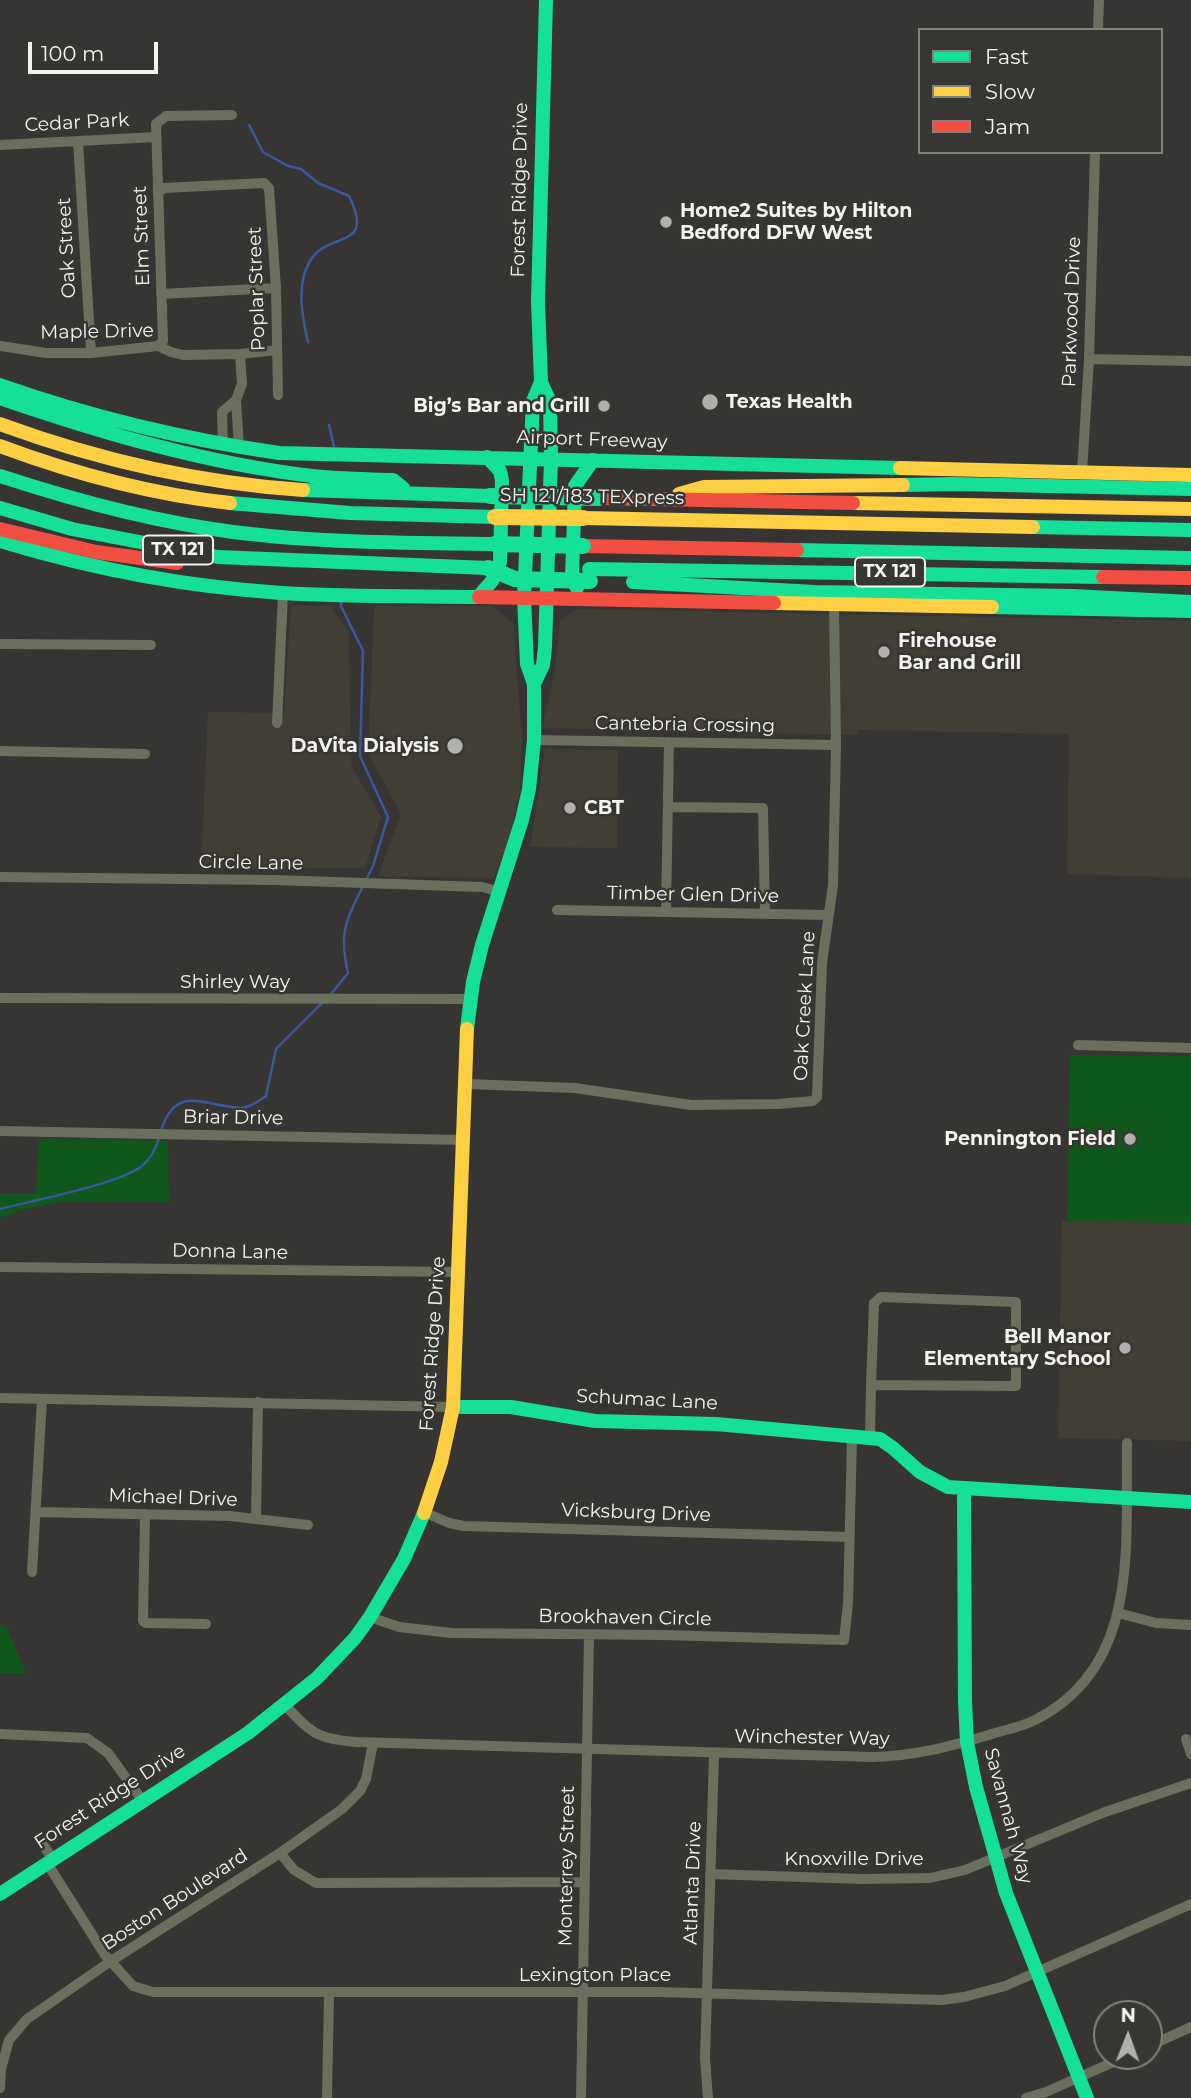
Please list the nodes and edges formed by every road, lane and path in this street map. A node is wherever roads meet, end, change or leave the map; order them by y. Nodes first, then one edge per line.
1 (546, 0) edge
2 (1099, 0) edge
3 (1098, 28) edge
4 (232, 114) dead end
5 (156, 124) joint
6 (156, 137) junction
7 (78, 141) junction
8 (0, 145) edge
9 (1095, 154) edge
10 (158, 192) junction
11 (275, 288) junction
12 (161, 294) junction
13 (0, 346) edge
14 (158, 346) junction
15 (277, 350) junction
16 (91, 353) junction
17 (240, 354) junction
18 (1089, 359) junction
19 (1191, 361) edge
20 (541, 382) junction
21 (0, 385) edge
22 (278, 395) dead end
23 (0, 398) edge
24 (0, 424) edge
25 (0, 446) edge
26 (231, 447) junction
27 (488, 457) junction
28 (531, 458) junction
29 (551, 459) junction
30 (593, 460) junction
31 (1082, 472) junction
32 (1191, 475) edge
33 (0, 476) edge
34 (1191, 489) edge
35 (412, 494) junction
36 (659, 500) junction
37 (0, 508) edge
38 (1191, 509) edge
39 (0, 529) edge
40 (1191, 530) edge
41 (0, 541) edge
42 (1191, 558) edge
43 (361, 564) junction
44 (590, 575) junction
45 (1191, 578) edge
46 (283, 593) junction
47 (479, 596) junction
48 (524, 597) junction
49 (547, 597) junction
50 (584, 598) junction
51 (834, 605) junction
52 (1190, 611) edge
53 (0, 644) edge
54 (151, 645) dead end
55 (534, 684) junction
56 (277, 723) dead end
57 (534, 740) junction
58 (669, 742) junction
59 (836, 745) junction
60 (0, 751) edge
61 (145, 754) dead end
62 (668, 807) junction
63 (0, 877) edge
64 (501, 892) junction
65 (557, 910) dead end
66 (666, 912) junction
67 (765, 914) junction
68 (828, 915) junction
69 (0, 998) edge
70 (470, 999) junction
71 (1078, 1045) dead end
72 (1191, 1048) edge
73 (466, 1084) junction
74 (0, 1131) edge
75 (465, 1140) junction
76 (0, 1267) edge
77 (460, 1272) junction
78 (871, 1385) junction
79 (0, 1398) edge
80 (43, 1399) junction
81 (258, 1402) junction
82 (453, 1407) junction
83 (852, 1437) junction
84 (870, 1438) junction
85 (1127, 1443) dead end
86 (964, 1489) junction
87 (1126, 1500) junction
88 (1191, 1502) edge
89 (36, 1512) junction
90 (424, 1512) junction
91 (145, 1514) junction
92 (256, 1519) junction
93 (308, 1525) dead end
94 (849, 1537) junction
95 (32, 1573) dead end
96 (1118, 1613) junction
97 (370, 1617) junction
98 (206, 1624) dead end
99 (1191, 1625) edge
100 (589, 1635) junction
101 (285, 1705) junction
102 (0, 1734) edge
103 (1186, 1739) dead end
104 (967, 1742) junction
105 (373, 1743) junction
106 (587, 1750) junction
107 (714, 1754) junction
108 (1191, 1754) edge
109 (1191, 1783) edge
110 (142, 1800) junction
111 (43, 1845) dead end
112 (280, 1853) junction
113 (995, 1858) junction
114 (50, 1861) junction
115 (710, 1874) junction
116 (584, 1882) junction
117 (0, 1894) edge
118 (1191, 1904) edge
119 (111, 1961) junction
120 (1037, 1971) junction
121 (582, 1993) junction
122 (329, 1994) junction
123 (707, 1994) junction
124 (1191, 2027) edge
125 (1163, 2040) edge
126 (1095, 2070) edge
127 (1078, 2077) junction
128 (0, 2090) edge
129 (0, 2098) edge
130 (327, 2098) edge
131 (580, 2098) edge
132 (708, 2098) edge
133 (1026, 2098) edge
134 (1087, 2098) edge

1 - 20 main road, Forest Ridge Drive
2 - 3 street
4 - 5 street, Cedar Park
5 - 6 street, Elm Street
6 - 7 street, Cedar Park
6 - 10 street, Elm Street
7 - 8 street, Cedar Park
7 - 16 street, Oak Street
9 - 18 street, Parkwood Drive
10 - 11 street, Poplar Street
10 - 12 street, Elm Street
11 - 12 street
11 - 15 street, Poplar Street
12 - 14 street, Elm Street
13 - 16 street, Maple Drive
14 - 16 street, Maple Drive
14 - 17 street, Maple Drive
15 - 17 street, Maple Drive
15 - 22 street, Poplar Street
17 - 26 street
18 - 19 street
18 - 31 street, Parkwood Drive
20 - 28 main road, Forest Ridge Drive
20 - 29 main road, Forest Ridge Drive
21 - 26 main road, Airport Freeway
23 - 35 main road
24 - 35 main road
25 - 40 main road, SH 121/183 TEXpress, bridge
26 - 27 main road, Airport Freeway
27 - 28 main road, Airport Freeway
27 - 47 main road
28 - 29 main road, Airport Freeway
28 - 48 main road, Forest Ridge Drive
29 - 30 main road, Airport Freeway
29 - 49 main road, Forest Ridge Drive
30 - 31 main road, Airport Freeway
30 - 50 main road
31 - 32 main road, Airport Freeway
33 - 42 main road, bridge
34 - 36 main road
35 - 36 main road, bridge
36 - 38 main road
37 - 43 main road, TX 121
39 - 43 main road
41 - 46 main road
43 - 44 main road, TX 121
44 - 45 main road, TX 121
44 - 52 main road
46 - 47 main road
46 - 56 street
47 - 48 main road
48 - 49 main road
48 - 55 main road, Forest Ridge Drive
49 - 50 main road
49 - 55 main road, Forest Ridge Drive
50 - 51 main road
51 - 52 main road
51 - 59 street, Oak Creek Lane
53 - 54 street
55 - 57 main road, Forest Ridge Drive
57 - 58 street, Cantebria Crossing
57 - 64 main road, Forest Ridge Drive
58 - 59 street, Cantebria Crossing
58 - 62 street
59 - 68 street, Oak Creek Lane
60 - 61 street
62 - 66 street
62 - 67 street
63 - 64 street, Circle Lane
64 - 70 main road, Forest Ridge Drive
65 - 66 street, Timber Glen Drive
66 - 67 street, Timber Glen Drive
67 - 68 street, Timber Glen Drive
68 - 73 street, Oak Creek Lane
69 - 70 street, Shirley Way
70 - 73 main road, Forest Ridge Drive
71 - 72 street
73 - 75 main road, Forest Ridge Drive
74 - 75 street, Briar Drive
75 - 77 main road, Forest Ridge Drive
76 - 77 street, Donna Lane
77 - 82 main road, Forest Ridge Drive
78 - 78 street
78 - 84 street
79 - 80 street, Schumac Lane
80 - 81 street, Schumac Lane
80 - 89 street
81 - 82 street, Schumac Lane
81 - 92 street
82 - 83 main road, Schumac Lane
82 - 90 main road, Forest Ridge Drive
83 - 84 main road, Schumac Lane
83 - 94 street
84 - 86 main road, Schumac Lane
85 - 87 street, Winchester Way
86 - 87 main road, Schumac Lane
86 - 104 main road, Savannah Way
87 - 88 main road, Schumac Lane
87 - 96 street, Winchester Way
89 - 91 street, Michael Drive
89 - 95 street
90 - 94 street, Vicksburg Drive
90 - 97 main road, Forest Ridge Drive
91 - 92 street, Michael Drive
91 - 98 street
92 - 93 street, Michael Drive
94 - 100 street, Brookhaven Circle
96 - 99 street
96 - 104 street, Winchester Way
97 - 100 street, Brookhaven Circle
97 - 101 main road, Forest Ridge Drive
100 - 106 street, Monterrey Street
101 - 105 street, Winchester Way
101 - 110 main road, Forest Ridge Drive
102 - 110 street
103 - 108 street
104 - 107 street, Winchester Way
104 - 113 main road, Savannah Way
105 - 106 street, Winchester Way
105 - 112 street, Boston Boulevard
106 - 107 street, Winchester Way
106 - 116 street, Monterrey Street
107 - 115 street, Atlanta Drive
109 - 113 street, Knoxville Drive
110 - 114 main road, Forest Ridge Drive
111 - 114 street, Lexington Place
112 - 116 street
112 - 119 street, Boston Boulevard
113 - 115 street, Knoxville Drive
113 - 120 main road, Savannah Way
114 - 117 main road, Forest Ridge Drive
114 - 119 street, Lexington Place
115 - 123 street, Atlanta Drive
116 - 121 street, Monterrey Street
118 - 120 street, Lexington Place
119 - 122 street, Lexington Place
119 - 128 street, Boston Boulevard
120 - 123 street, Lexington Place
120 - 127 main road, Savannah Way
121 - 122 street, Lexington Place
121 - 123 street, Lexington Place
121 - 131 street, Monterrey Street
122 - 130 street
123 - 132 street, Atlanta Drive
124 - 125 street
126 - 127 street
127 - 133 street
127 - 134 main road, Savannah Way
128 - 129 street, Boston Boulevard

